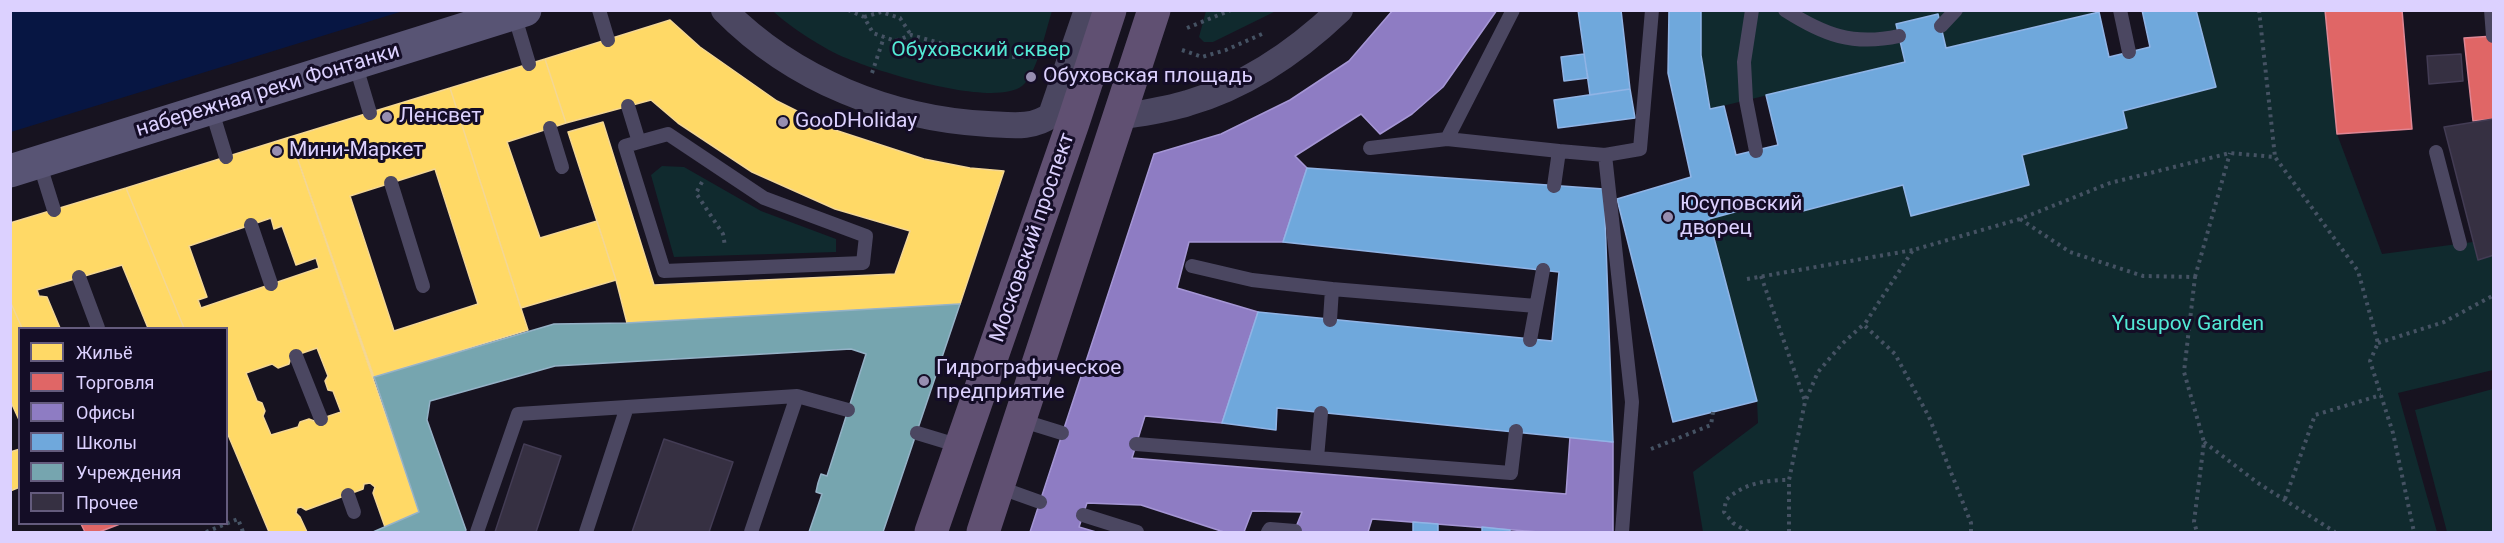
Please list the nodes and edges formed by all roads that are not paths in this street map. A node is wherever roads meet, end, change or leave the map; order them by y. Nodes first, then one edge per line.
1 (599, 10) edge
2 (724, 10) edge
3 (1087, 10) edge
4 (1110, 10) edge
5 (1154, 10) edge
6 (1341, 10) edge
7 (1513, 10) edge
8 (1652, 10) edge
9 (1752, 10) edge
10 (1785, 10) edge
11 (1956, 10) edge
12 (2120, 10) edge
13 (2491, 10) edge
14 (519, 12) edge
15 (1941, 26) dead end
16 (1899, 36) dead end
17 (2493, 36) edge
18 (608, 40) dead end
19 (2129, 52) dead end
20 (355, 63) junction
21 (530, 64) dead end
22 (628, 106) dead end
23 (211, 108) junction
24 (370, 113) dead end
25 (1120, 117) junction
26 (550, 128) dead end
27 (1447, 139) junction
28 (639, 142) junction
29 (1370, 148) dead end
30 (1756, 151) dead end
31 (1559, 152) junction
32 (2436, 152) dead end
33 (1605, 154) junction
34 (226, 157) dead end
35 (25, 166) edge
36 (562, 167) dead end
37 (391, 183) dead end
38 (1554, 186) dead end
39 (54, 210) dead end
40 (251, 225) dead end
41 (2460, 244) dead end
42 (1192, 266) dead end
43 (1543, 270) dead end
44 (79, 277) dead end
45 (271, 284) dead end
46 (423, 286) dead end
47 (1332, 289) junction
48 (1536, 306) junction
49 (1330, 320) dead end
50 (98, 327) edge
51 (1530, 340) dead end
52 (296, 356) dead end
53 (797, 396) junction
54 (627, 407) junction
55 (848, 410) dead end
56 (1321, 413) dead end
57 (321, 419) dead end
58 (1020, 420) junction
59 (1516, 431) dead end
60 (917, 433) dead end
61 (1062, 434) dead end
62 (1136, 444) dead end
63 (960, 446) junction
64 (1317, 458) junction
65 (998, 487) junction
66 (348, 495) dead end
67 (1040, 502) dead end
68 (354, 512) dead end
69 (1083, 515) dead end
70 (1295, 531) edge
71 (477, 532) edge
72 (586, 532) edge
73 (751, 532) edge
74 (931, 532) edge
75 (983, 532) edge
76 (1137, 532) edge
77 (1268, 532) edge
78 (1622, 532) edge

1 - 18 lane
2 - 3 street
4 - 63 main road, Московский проспект
5 - 25 main road, Московский проспект
6 - 25 street
7 - 27 lane
8 - 33 lane
9 - 30 lane
10 - 16 lane
11 - 15 lane
12 - 19 lane
13 - 17 lane
14 - 20 main road, набережная реки Фонтанки
14 - 21 lane
20 - 23 main road, набережная реки Фонтанки
20 - 24 lane
22 - 28 lane
23 - 34 lane
23 - 35 main road, набережная реки Фонтанки
25 - 58 main road, Московский проспект
26 - 36 lane
27 - 29 lane
27 - 31 lane
28 - 28 lane
31 - 33 lane
31 - 38 lane
32 - 41 lane
33 - 78 lane
35 - 39 lane
37 - 46 lane
40 - 45 lane
42 - 47 lane
43 - 48 lane
44 - 50 lane
47 - 48 lane
47 - 49 lane
48 - 51 lane
52 - 57 lane
53 - 54 lane
53 - 55 lane
53 - 73 lane
54 - 71 lane
54 - 72 lane
56 - 64 lane
58 - 61 lane
58 - 65 main road, Московский проспект
59 - 64 lane
60 - 63 lane
62 - 64 lane
63 - 74 main road, Московский проспект
65 - 67 lane
65 - 75 main road, Московский проспект
66 - 68 lane
69 - 76 lane
70 - 77 lane

